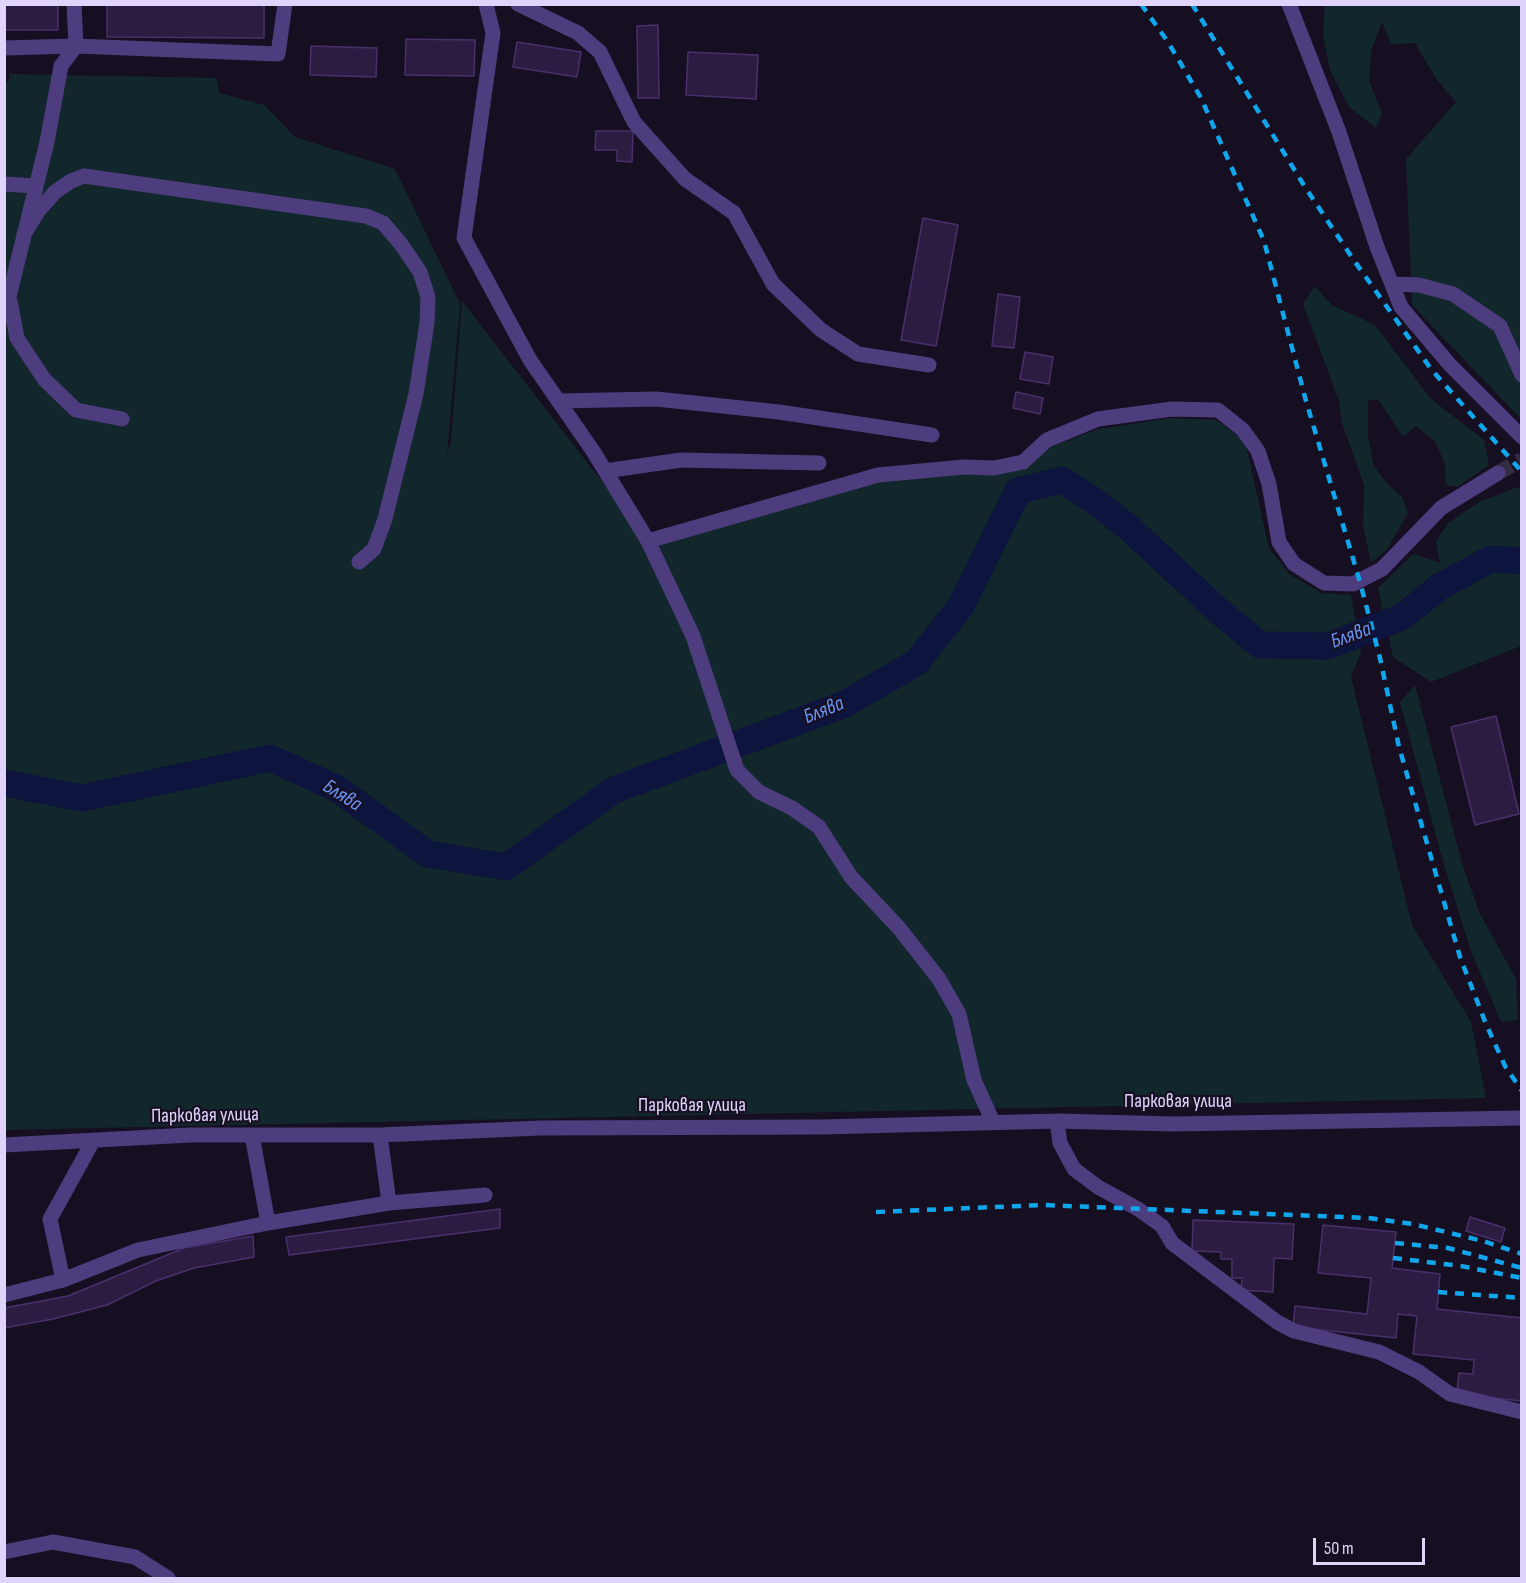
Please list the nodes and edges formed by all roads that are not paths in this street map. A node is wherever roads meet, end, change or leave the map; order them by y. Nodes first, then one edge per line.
1 (74, 4) edge
2 (285, 4) edge
3 (486, 4) edge
4 (518, 4) edge
5 (1289, 4) edge
6 (76, 46) junction
7 (4, 48) edge
8 (4, 184) edge
9 (36, 186) junction
10 (24, 234) junction
11 (1392, 284) junction
12 (9, 298) junction
13 (4, 317) edge
14 (928, 365) dead end
15 (1521, 375) edge
16 (559, 401) junction
17 (122, 419) dead end
18 (932, 435) dead end
19 (1521, 437) edge
20 (819, 463) dead end
21 (605, 471) junction
22 (1498, 473) tunnel mouth
23 (648, 541) junction
24 (359, 562) dead end
25 (1521, 1118) edge
26 (1058, 1121) junction
27 (993, 1122) junction
28 (252, 1135) junction
29 (380, 1135) junction
30 (93, 1141) junction
31 (4, 1146) edge
32 (484, 1195) dead end
33 (389, 1203) junction
34 (267, 1223) junction
35 (63, 1280) junction
36 (4, 1295) edge
37 (1521, 1412) edge
38 (4, 1552) edge
39 (168, 1578) edge

1 - 6 street
2 - 6 street
3 - 16 street
4 - 14 street
5 - 11 street
6 - 7 street
6 - 9 street
8 - 9 street
9 - 10 street
10 - 12 street
10 - 24 street
11 - 15 street
11 - 19 street
12 - 13 street
12 - 17 street
16 - 18 street
16 - 21 street
20 - 21 street
21 - 23 street
22 - 23 street
23 - 27 street
25 - 26 street, Парковая улица
26 - 27 street, Парковая улица
26 - 37 street
27 - 29 street, Парковая улица
28 - 29 street, Парковая улица
28 - 30 street, Парковая улица
28 - 34 street
29 - 33 street
30 - 31 street, Парковая улица
30 - 35 street
32 - 33 street
33 - 34 street
34 - 35 street
35 - 36 street
38 - 39 street

